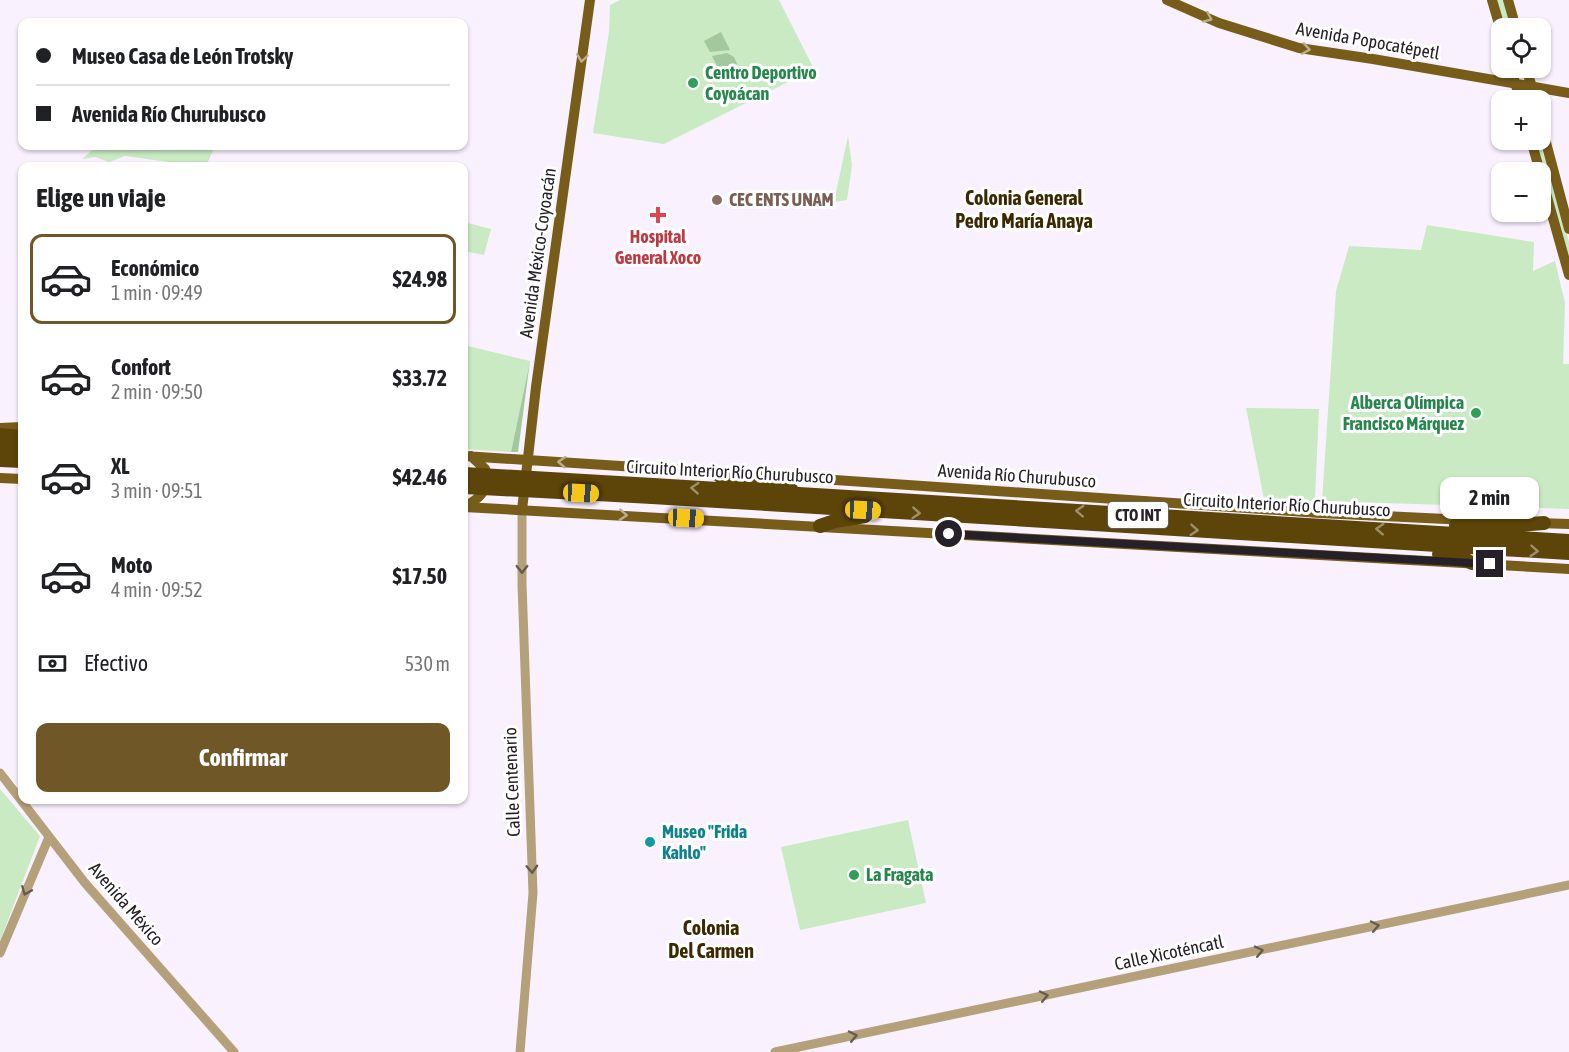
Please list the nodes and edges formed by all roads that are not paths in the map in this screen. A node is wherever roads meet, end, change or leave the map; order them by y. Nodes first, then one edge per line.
1 (590, 0) edge
2 (1167, 0) edge
3 (1492, 0) edge
4 (1508, 0) edge
5 (1497, 18) edge
6 (1513, 18) edge
7 (1514, 78) edge
8 (1529, 78) edge
9 (1515, 84) junction
10 (1532, 87) junction
11 (1517, 90) edge
12 (1533, 90) edge
13 (1569, 93) edge
14 (1535, 150) edge
15 (1549, 150) edge
16 (1569, 229) edge
17 (1569, 275) edge
18 (18, 427) edge
19 (0, 428) edge
20 (0, 435) edge
21 (18, 436) edge
22 (0, 446) edge
23 (18, 447) edge
24 (468, 456) edge
25 (468, 457) edge
26 (0, 460) edge
27 (526, 460) junction
28 (18, 461) edge
29 (714, 472) junction
30 (468, 474) edge
31 (0, 478) edge
32 (18, 479) edge
33 (468, 487) edge
34 (652, 491) junction
35 (807, 495) junction
36 (468, 504) edge
37 (468, 507) edge
38 (522, 510) junction
39 (886, 511) junction
40 (1544, 523) junction
41 (1569, 524) edge
42 (820, 526) junction
43 (1403, 530) junction
44 (1331, 539) junction
45 (1569, 541) edge
46 (1569, 553) edge
47 (1473, 563) junction
48 (1569, 569) edge
49 (0, 773) edge
50 (18, 797) edge
51 (24, 804) edge
52 (49, 837) junction
53 (1569, 885) edge
54 (0, 953) edge
55 (234, 1052) edge
56 (520, 1052) edge
57 (775, 1052) edge

1 -> 27 main road, Avenida México-Coyoacán
2 -> 9 main road, Avenida Popocatépetl
3 - 5 main road
4 - 6 main road
7 - 9 main road
8 - 10 main road
9 - 10 main road, Avenida Popocatépetl
9 - 11 main road
10 - 12 main road
10 - 13 main road, Avenida Popocatépetl
14 - 17 main road
15 - 16 main road
18 - 19 main road
20 - 21 highway
22 - 23 highway
24 - 27 main road, Avenida Río Churubusco / CTO INT
25 - 36 main road
26 - 28 highway
29 -> 27 main road, Avenida Río Churubusco / CTO INT
27 - 38 main road, Avenida México-Coyoacán
29 - 35 highway
29 - 40 main road, Avenida Río Churubusco / CTO INT
30 - 34 highway, Circuito Interior Río Churubusco / CTO INT, bridge
31 - 32 main road
33 - 34 highway, Circuito Interior Río Churubusco / CTO INT, bridge
35 -> 34 highway, Circuito Interior Río Churubusco / CTO INT
34 - 39 highway, Circuito Interior Río Churubusco / CTO INT
43 -> 35 highway, Circuito Interior Río Churubusco / CTO INT
37 - 38 main road, CTO INT
38 -> 42 main road, CTO INT
38 -> 56 street, Calle Centenario
39 - 42 highway
39 -> 44 highway, Circuito Interior Río Churubusco / CTO INT
40 - 41 main road, Avenida Río Churubusco / CTO INT
40 - 43 highway
42 - 47 main road, CTO INT
43 - 45 highway, Circuito Interior Río Churubusco / CTO INT
44 -> 46 highway, Circuito Interior Río Churubusco / CTO INT
44 - 47 highway
47 - 48 main road, CTO INT
49 - 50 street, Avenida México
51 - 52 street, Avenida México
52 -> 54 street
52 - 55 street, Avenida México
57 -> 53 street, Calle Xicoténcatl

